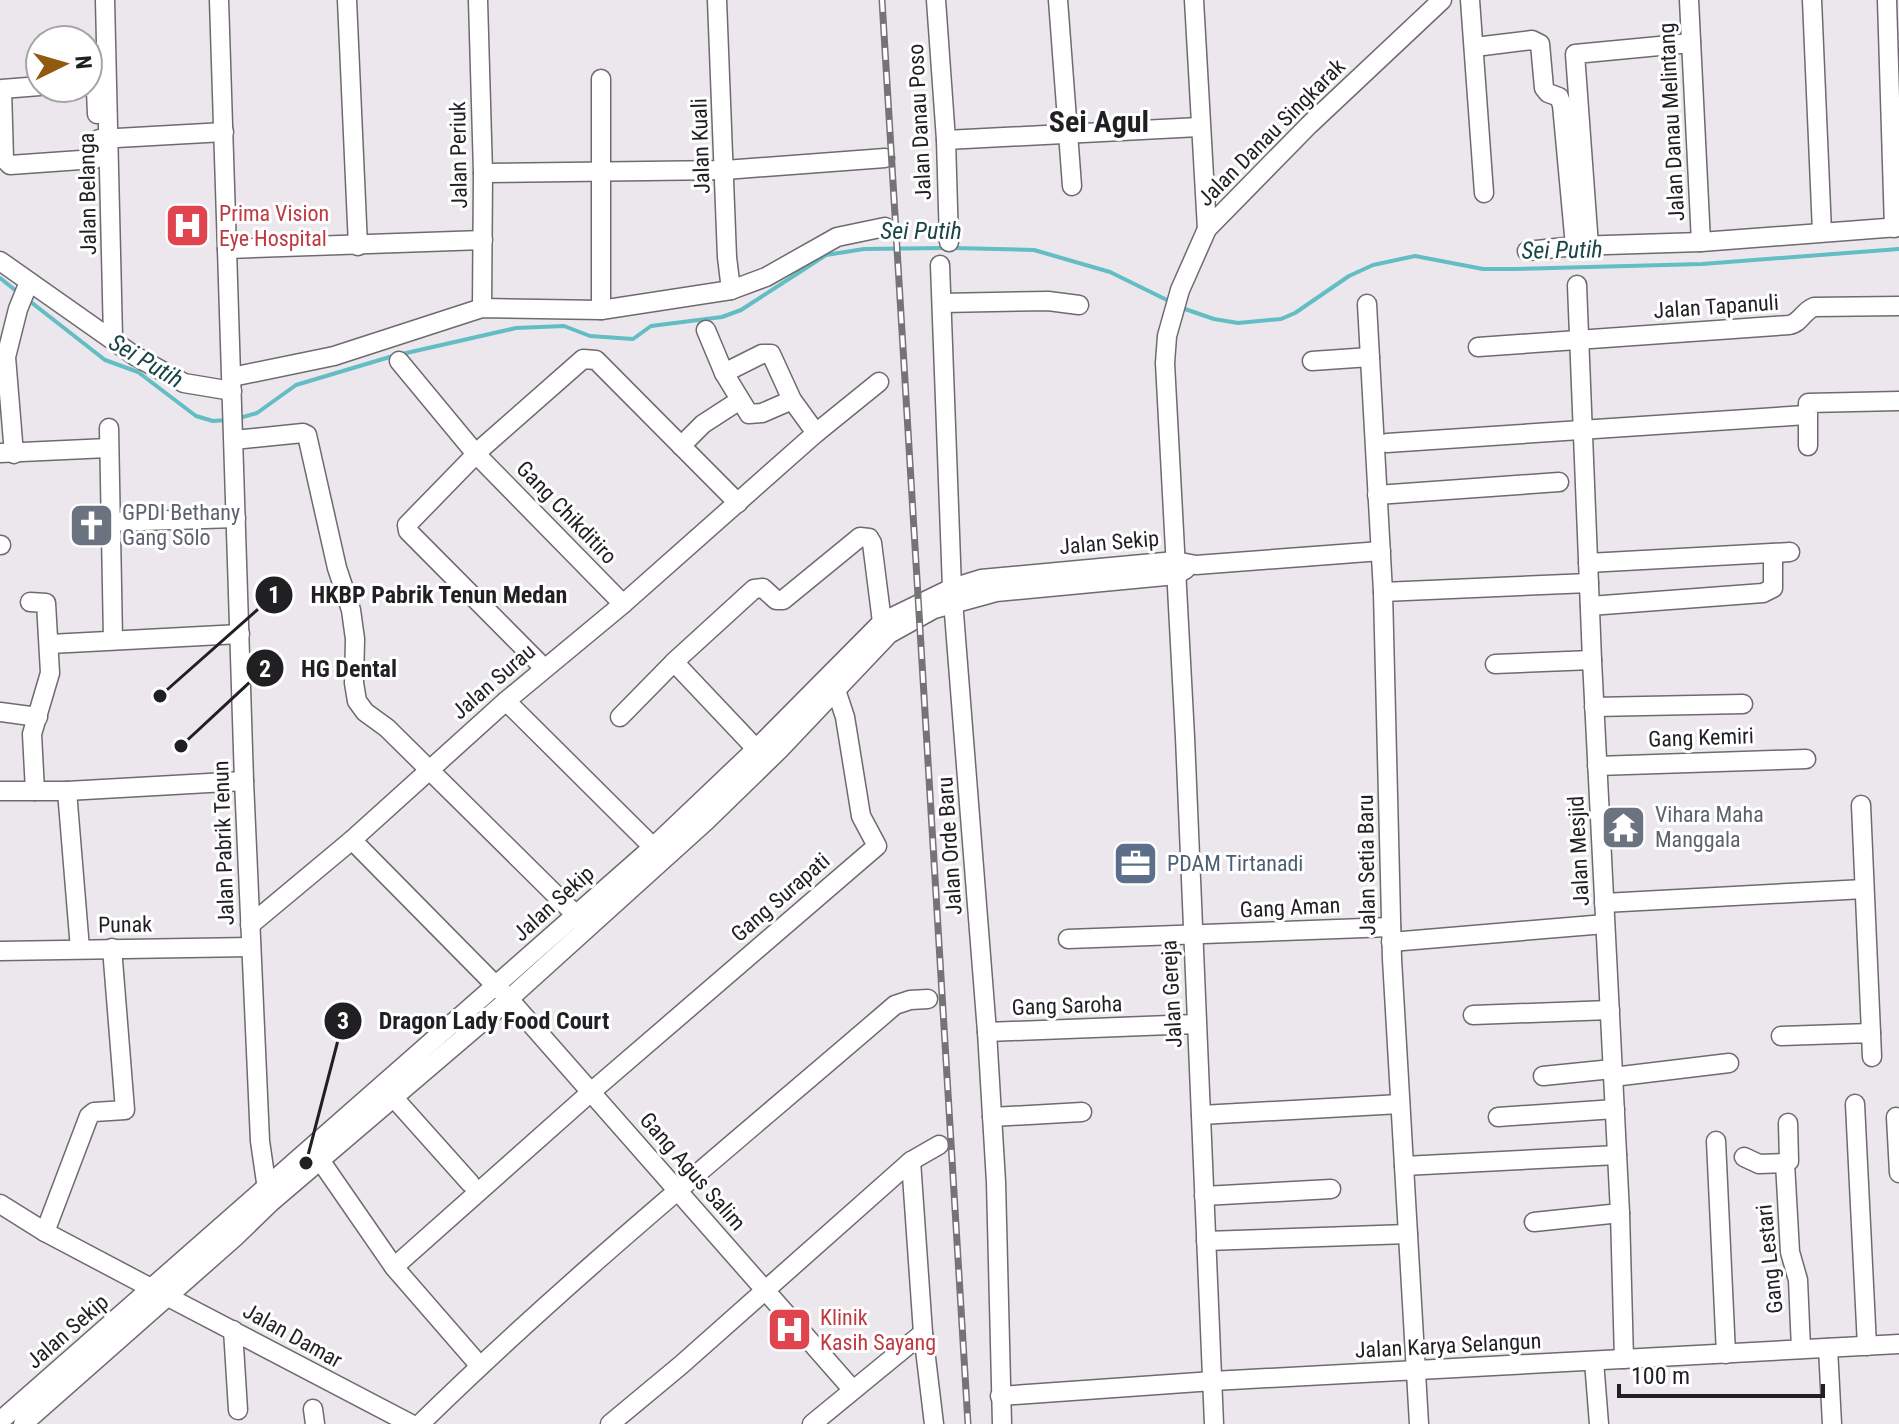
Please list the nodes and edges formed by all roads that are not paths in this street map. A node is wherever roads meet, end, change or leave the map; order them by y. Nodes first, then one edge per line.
1 (105, 0) edge
2 (219, 0) edge
3 (347, 0) edge
4 (478, 0) edge
5 (717, 0) edge
6 (936, 0) edge
7 (1058, 0) edge
8 (1194, 0) edge
9 (1442, 0) edge
10 (1470, 0) edge
11 (1689, 0) edge
12 (1812, 0) edge
13 (1887, 0) edge
14 (1691, 43) junction
15 (1475, 47) junction
16 (601, 79) dead end
17 (24, 87) edge
18 (98, 104) edge
19 (1199, 127) junction
20 (224, 132) junction
21 (1067, 134) junction
22 (104, 140) junction
23 (946, 140) junction
24 (885, 158) dead end
25 (725, 170) junction
26 (602, 172) junction
27 (483, 173) junction
28 (1072, 186) dead end
29 (1484, 193) dead end
30 (885, 227) dead end
31 (1896, 227) edge
32 (1207, 229) junction
33 (1822, 232) junction
34 (483, 240) junction
35 (949, 242) dead end
36 (1701, 242) junction
37 (358, 246) junction
38 (1582, 246) junction
39 (227, 249) junction
40 (1527, 251) dead end
41 (0, 261) edge
42 (940, 265) dead end
43 (1577, 285) dead end
44 (27, 286) junction
45 (731, 290) junction
46 (942, 303) junction
47 (1367, 304) dead end
48 (1079, 305) dead end
49 (1899, 306) edge
50 (482, 308) junction
51 (601, 310) junction
52 (706, 330) dead end
53 (113, 338) junction
54 (1578, 341) junction
55 (1478, 347) dead end
56 (1370, 357) junction
57 (399, 361) dead end
58 (1312, 361) dead end
59 (724, 373) junction
60 (879, 382) dead end
61 (232, 389) junction
62 (740, 400) junction
63 (792, 400) junction
64 (1899, 401) edge
65 (1808, 409) junction
66 (109, 428) dead end
67 (1582, 430) junction
68 (234, 433) junction
69 (816, 433) junction
70 (1387, 443) dead end
71 (681, 446) junction
72 (1808, 446) dead end
73 (108, 448) junction
74 (7, 454) edge
75 (476, 454) junction
76 (1559, 482) dead end
77 (1377, 495) junction
78 (738, 503) junction
79 (236, 518) junction
80 (110, 522) junction
81 (1381, 551) junction
82 (1588, 563) junction
83 (1175, 568) junction
84 (1589, 583) junction
85 (1383, 592) junction
86 (953, 594) junction
87 (30, 602) dead end
88 (623, 604) junction
89 (1590, 606) junction
90 (886, 628) junction
91 (240, 634) junction
92 (113, 639) junction
93 (50, 644) junction
94 (1592, 660) junction
95 (674, 662) junction
96 (1495, 664) dead end
97 (544, 668) junction
98 (836, 690) junction
99 (506, 701) junction
100 (1743, 704) dead end
101 (1594, 707) junction
102 (0, 712) edge
103 (38, 717) junction
104 (620, 717) dead end
105 (762, 755) junction
106 (1806, 759) dead end
107 (1597, 766) junction
108 (427, 770) junction
109 (244, 781) junction
110 (0, 791) edge
111 (35, 791) junction
112 (67, 791) junction
113 (1861, 805) dead end
114 (352, 840) junction
115 (653, 847) junction
116 (1864, 889) junction
117 (1604, 903) junction
118 (576, 915) junction
119 (1605, 924) junction
120 (250, 925) junction
121 (1391, 934) junction
122 (1191, 936) junction
123 (1068, 939) dead end
124 (251, 947) junction
125 (112, 948) junction
126 (80, 949) junction
127 (0, 951) edge
128 (503, 992) junction
129 (928, 999) dead end
130 (1610, 1010) junction
131 (1473, 1015) dead end
132 (1196, 1024) junction
133 (987, 1032) junction
134 (1871, 1033) junction
135 (1781, 1036) dead end
136 (1872, 1057) dead end
137 (1729, 1063) dead end
138 (1613, 1073) junction
139 (1543, 1076) dead end
140 (591, 1092) junction
141 (394, 1098) junction
142 (1400, 1104) junction
143 (1855, 1104) dead end
144 (1615, 1109) junction
145 (1082, 1112) dead end
146 (1201, 1115) junction
147 (992, 1117) junction
148 (1498, 1117) dead end
149 (1896, 1117) dead end
150 (1788, 1123) dead end
151 (1716, 1141) dead end
152 (939, 1145) dead end
153 (1617, 1155) junction
154 (1744, 1157) dead end
155 (320, 1160) junction
156 (911, 1161) junction
157 (1785, 1163) junction
158 (1404, 1166) junction
159 (1899, 1173) edge
160 (470, 1183) dead end
161 (1331, 1189) dead end
162 (680, 1190) junction
163 (267, 1195) junction
164 (1204, 1196) junction
165 (0, 1204) edge
166 (1620, 1213) junction
167 (1534, 1222) dead end
168 (45, 1232) junction
169 (1408, 1234) junction
170 (1206, 1241) junction
171 (394, 1267) junction
172 (764, 1289) junction
173 (159, 1292) junction
174 (233, 1330) junction
175 (923, 1333) junction
176 (1899, 1344) edge
177 (1867, 1346) junction
178 (1828, 1348) junction
179 (1801, 1349) junction
180 (1726, 1354) junction
181 (1624, 1359) junction
182 (1594, 1361) junction
183 (480, 1366) junction
184 (1416, 1371) junction
185 (1213, 1381) junction
186 (852, 1389) junction
187 (1000, 1396) junction
188 (238, 1410) dead end
189 (27, 1413) edge
190 (0, 1421) edge
191 (411, 1424) edge
192 (420, 1424) edge
193 (610, 1424) edge
194 (812, 1424) edge
195 (934, 1424) edge
196 (1002, 1424) edge
197 (1214, 1424) edge
198 (1419, 1424) edge
199 (1599, 1424) edge
200 (1832, 1424) edge

1 - 22 street, Jalan Belanga
2 - 20 street, Jalan Pabrik Tenun
3 - 37 street
4 - 27 street, Jalan Periuk
5 - 25 street, Jalan Kuali
6 - 23 street, Jalan Danau Poso
7 - 21 street
8 - 19 street
9 - 32 street, Jalan Danau Singkarak
10 - 15 street
11 - 14 street, Jalan Danau Melintang
12 - 33 street
13 - 31 street
14 - 36 street, Jalan Danau Melintang
14 - 38 street
15 - 29 street
15 - 38 street
16 - 26 street
17 - 22 street
18 - 22 street
19 - 21 street
19 - 32 street
20 - 22 street
20 - 39 street, Jalan Pabrik Tenun
21 - 23 street
21 - 28 street
22 - 53 street, Jalan Belanga
23 - 35 street, Jalan Danau Poso
24 - 25 street
25 - 26 street
25 - 45 street, Jalan Kuali
26 - 27 street
26 - 51 street
27 - 34 street, Jalan Periuk
30 - 45 street
31 - 33 street
32 - 83 street, Jalan Danau Singkarak
33 - 36 street
34 - 37 street
34 - 50 street, Jalan Periuk
36 - 38 street
37 - 39 street
38 - 40 street
39 - 61 street, Jalan Pabrik Tenun
41 - 44 street
42 - 46 street, Jalan Orde Baru
43 - 54 street, Jalan Mesjid
44 - 53 street
44 - 74 street
45 - 51 street
46 - 48 street
46 - 86 street, Jalan Orde Baru
47 - 56 street, Jalan Setia Baru
49 - 54 street, Jalan Tapanuli
50 - 51 street
50 - 61 street
52 - 59 street
53 - 61 street
54 - 55 street, Jalan Tapanuli
54 - 67 street, Jalan Mesjid
56 - 58 street
56 - 77 street, Jalan Setia Baru
57 - 75 street, Gang Chikditiro
59 - 62 street
59 - 63 street
60 - 69 street, Jalan Surau
61 - 68 street, Jalan Pabrik Tenun
62 - 63 street
62 - 71 street
63 - 69 street
64 - 65 street
65 - 67 street
65 - 72 street
66 - 73 street
67 - 70 street
67 - 82 street, Jalan Mesjid
68 - 79 street, Jalan Pabrik Tenun
68 - 108 street
69 - 78 street, Jalan Surau
71 - 75 street
71 - 78 street
73 - 74 street
73 - 80 street
75 - 88 street, Gang Chikditiro
75 - 97 street
76 - 77 street
77 - 81 street, Jalan Setia Baru
78 - 88 street, Jalan Surau
79 - 80 street
79 - 91 street, Jalan Pabrik Tenun
80 - 92 street
81 - 83 street, Jalan Sekip
81 - 85 street, Jalan Setia Baru
82 - 84 street, Jalan Mesjid
82 - 89 street
83 - 86 street, Jalan Sekip
83 - 122 street, Jalan Gereja
84 - 85 street
84 - 89 street, Jalan Mesjid
85 - 121 street, Jalan Setia Baru
86 - 90 street, Jalan Sekip
86 - 133 street, Jalan Orde Baru
87 - 93 street
88 - 97 street, Jalan Surau
89 - 94 street, Jalan Mesjid
90 - 95 street
90 - 98 street, Jalan Sekip
90 - 105 street, Jalan Sekip
91 - 92 street
91 - 109 street, Jalan Pabrik Tenun
92 - 93 street
93 - 103 street
94 - 96 street
94 - 101 street, Jalan Mesjid
95 - 104 street
95 - 105 street
97 - 99 street, Jalan Surau
98 - 105 street, Jalan Sekip
98 - 140 street, Gang Surapati
99 - 108 street, Jalan Surau
99 - 115 street
100 - 101 street
101 - 107 street, Jalan Mesjid
102 - 103 street
103 - 111 street
105 - 115 street, Jalan Sekip
105 - 128 street, Jalan Sekip
106 - 107 street, Gang Kemiri
107 - 117 street, Jalan Mesjid
108 - 114 street, Jalan Surau
108 - 118 street
109 - 112 street
109 - 120 street, Jalan Pabrik Tenun
110 - 111 street
111 - 112 street
112 - 126 street
113 - 116 street
114 - 120 street, Jalan Surau
114 - 128 street, Gang Agus Salim
115 - 118 street, Jalan Sekip
116 - 117 street
116 - 134 street
117 - 119 street, Jalan Mesjid
118 - 128 street, Jalan Sekip
119 - 121 street, Gang Aman
119 - 130 street, Jalan Mesjid
120 - 124 street, Jalan Pabrik Tenun
121 - 122 street, Gang Aman
121 - 142 street, Jalan Setia Baru
122 - 123 street, Gang Aman
122 - 132 street, Jalan Gereja
124 - 125 street, Punak
124 - 163 street, Jalan Pabrik Tenun
125 - 126 street, Punak
125 - 168 street
126 - 127 street, Punak
128 - 140 street, Gang Agus Salim
128 - 141 street, Jalan Sekip
128 - 163 street, Jalan Sekip
129 - 162 street
130 - 131 street
130 - 138 street, Jalan Mesjid
132 - 133 street, Gang Saroha
132 - 146 street, Jalan Gereja
133 - 147 street, Jalan Orde Baru
134 - 135 street
134 - 136 street
137 - 138 street
138 - 139 street
138 - 144 street, Jalan Mesjid
140 - 162 street, Gang Agus Salim
140 - 171 street
141 - 155 street, Jalan Sekip
141 - 160 street
142 - 146 street
142 - 158 street, Jalan Setia Baru
143 - 177 street
144 - 148 street
144 - 153 street, Jalan Mesjid
145 - 147 street
146 - 164 street, Jalan Gereja
147 - 187 street, Jalan Orde Baru
149 - 159 street
150 - 157 street, Gang Lestari
151 - 180 street
152 - 156 street
153 - 158 street
153 - 166 street, Jalan Mesjid
154 - 157 street
155 - 163 street, Jalan Sekip
155 - 171 street
156 - 172 street
156 - 175 street
157 - 179 street, Gang Lestari
158 - 169 street, Jalan Setia Baru
161 - 164 street
162 - 172 street, Gang Agus Salim
162 - 183 street
163 - 173 street, Jalan Sekip
164 - 170 street, Jalan Gereja
165 - 168 street, Jalan Damar
166 - 167 street
166 - 181 street, Jalan Mesjid
168 - 173 street, Jalan Damar
169 - 170 street
169 - 184 street, Jalan Setia Baru
170 - 185 street, Jalan Gereja
171 - 183 street
172 - 186 street, Gang Agus Salim
172 - 193 street
173 - 174 street, Jalan Damar
173 - 189 street, Jalan Sekip
174 - 188 street
174 - 191 street, Jalan Damar
175 - 186 street
175 - 195 street
176 - 177 street, Jalan Karya Selangun
177 - 178 street, Jalan Karya Selangun
178 - 179 street, Jalan Karya Selangun
178 - 200 street
179 - 180 street, Jalan Karya Selangun
180 - 181 street, Jalan Karya Selangun
181 - 182 street, Jalan Karya Selangun
182 - 184 street, Jalan Karya Selangun
182 - 199 street
183 - 192 street
184 - 185 street, Jalan Karya Selangun
184 - 198 street, Jalan Setia Baru
185 - 187 street, Jalan Karya Selangun
185 - 197 street, Jalan Gereja
186 - 194 street
187 - 196 street, Jalan Orde Baru
189 - 190 street, Jalan Sekip

